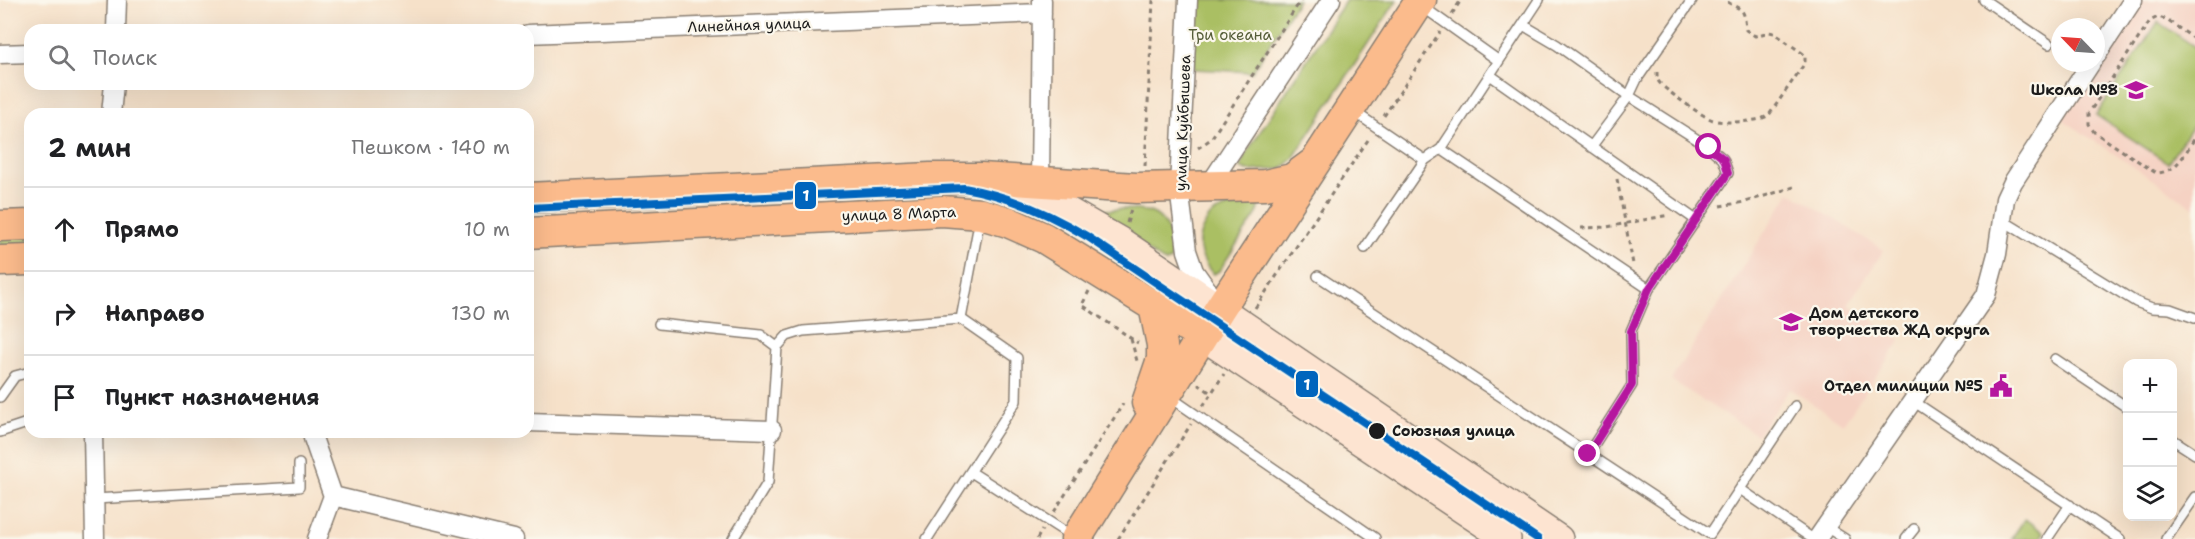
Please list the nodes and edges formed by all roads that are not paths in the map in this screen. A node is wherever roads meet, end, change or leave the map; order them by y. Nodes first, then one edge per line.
1 (117, 0) edge
2 (1188, 0) edge
3 (1331, 0) edge
4 (1539, 0) edge
5 (1692, 0) edge
6 (1984, 0) edge
7 (2133, 0) edge
8 (1420, 2) edge
9 (1042, 6) edge
10 (116, 24) edge
11 (1523, 25) junction
12 (534, 34) edge
13 (2105, 42) edge
14 (2049, 44) dead end
15 (24, 53) edge
16 (0, 54) edge
17 (1499, 60) junction
18 (2085, 72) edge
19 (1490, 75) junction
20 (113, 90) edge
21 (1629, 96) junction
22 (112, 108) edge
23 (1350, 109) junction
24 (1591, 147) junction
25 (1441, 149) junction
26 (1425, 160) junction
27 (1315, 162) junction
28 (1179, 174) junction
29 (981, 178) junction
30 (1040, 182) junction
31 (1208, 187) junction
32 (534, 198) edge
33 (981, 214) junction
34 (1696, 220) junction
35 (2002, 220) junction
36 (24, 225) edge
37 (0, 226) edge
38 (534, 233) edge
39 (1365, 248) dead end
40 (24, 260) edge
41 (0, 261) edge
42 (1318, 276) dead end
43 (1649, 289) junction
44 (1154, 306) junction
45 (1220, 308) junction
46 (2195, 318) edge
47 (961, 319) junction
48 (659, 324) dead end
49 (1202, 336) junction
50 (777, 347) junction
51 (2055, 358) dead end
52 (24, 374) edge
53 (1166, 394) junction
54 (0, 397) edge
55 (1913, 401) junction
56 (2123, 405) edge
57 (1795, 406) dead end
58 (534, 422) edge
59 (24, 424) edge
60 (772, 430) junction
61 (0, 432) edge
62 (93, 438) edge
63 (314, 438) edge
64 (2177, 442) edge
65 (1588, 454) junction
66 (2195, 454) edge
67 (299, 464) dead end
68 (971, 472) junction
69 (1114, 477) junction
70 (1740, 489) junction
71 (333, 496) junction
72 (2195, 497) edge
73 (95, 499) junction
74 (2070, 505) junction
75 (1914, 529) dead end
76 (1819, 535) edge
77 (1375, 538) edge
78 (95, 539) edge
79 (317, 539) edge
80 (514, 539) edge
81 (733, 539) edge
82 (927, 539) edge
83 (1075, 539) edge
84 (1507, 539) edge
85 (1559, 539) edge
86 (1845, 539) edge
87 (1906, 539) edge
88 (2047, 539) edge
89 (2120, 539) edge
90 (2166, 539) edge

1 - 10 street
2 - 28 street, улица Куйбышева
3 - 31 street
4 - 11 lane
5 - 21 lane
6 - 14 lane
7 - 13 street
8 - 17 lane
8 - 23 main road
9 - 12 street, Линейная улица
9 - 30 street
11 - 17 lane
11 - 21 lane
15 - 16 street
17 - 19 lane
18 - 35 street
19 - 24 lane
19 - 25 lane
20 - 22 street
21 - 24 lane
21 - 34 lane
23 - 26 lane
23 - 27 main road
24 - 34 lane
25 - 26 lane
25 - 43 lane
26 - 39 lane
27 - 31 main road
27 - 45 main road
28 - 30 main road
28 - 31 main road
28 - 45 street, улица Куйбышева
29 - 30 main road
29 - 32 main road
29 - 45 main road
33 - 38 main road, улица 8 Марта
33 - 44 main road, улица 8 Марта
33 - 47 lane
34 - 43 lane
35 - 46 lane
35 - 55 street
36 - 37 main road
40 - 41 main road
42 - 65 lane
43 - 65 lane
44 - 49 main road, улица 8 Марта
44 - 69 main road
45 - 49 main road
45 - 85 main road
47 - 50 lane
47 - 68 lane
48 - 50 lane
49 - 53 main road
49 - 84 main road
50 - 60 lane
51 - 56 lane
52 - 54 lane
53 - 69 main road
53 - 77 lane
55 - 74 lane
55 - 76 street
57 - 70 lane
58 - 60 street
59 - 61 lane
60 - 81 lane
62 - 73 street
63 - 71 street
64 - 66 lane
65 - 70 lane
67 - 73 lane
68 - 82 lane
68 - 83 lane
69 - 83 main road
70 - 76 lane
71 - 79 street
71 - 80 street
72 - 90 lane
73 - 78 street
74 - 88 lane
74 - 89 lane
75 - 87 lane
76 - 86 lane

